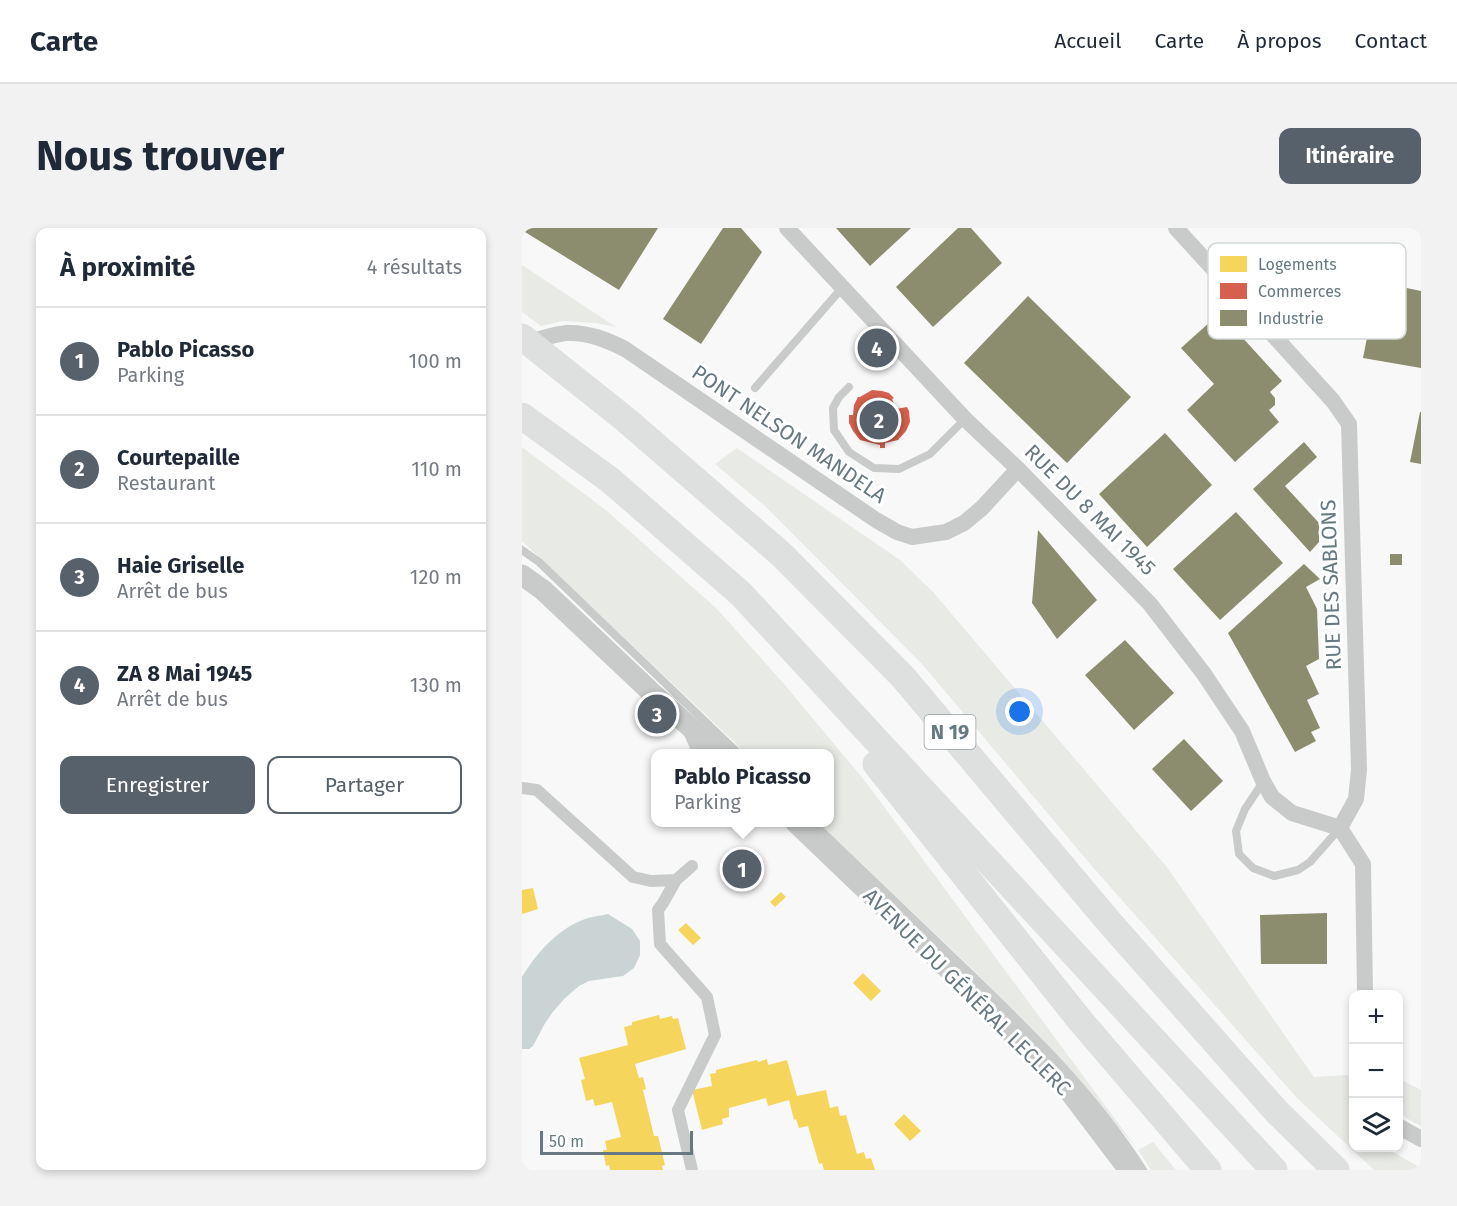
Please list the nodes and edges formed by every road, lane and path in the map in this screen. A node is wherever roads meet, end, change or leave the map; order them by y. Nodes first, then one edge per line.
1 (787, 228) edge
2 (1176, 228) edge
3 (1208, 263) edge
4 (842, 288) junction
5 (522, 337) edge
6 (1277, 339) edge
7 (522, 344) edge
8 (849, 387) dead end
9 (755, 388) dead end
10 (522, 416) edge
11 (965, 419) junction
12 (1018, 469) junction
13 (522, 550) edge
14 (522, 574) edge
15 (741, 594) junction
16 (673, 711) junction
17 (695, 749) edge
18 (716, 749) edge
19 (735, 749) edge
20 (1263, 781) junction
21 (522, 788) edge
22 (800, 827) edge
23 (817, 827) edge
24 (1340, 828) junction
25 (692, 866) dead end
26 (676, 880) junction
27 (1365, 990) edge
28 (1403, 1129) edge
29 (1421, 1139) edge
30 (692, 1170) edge
31 (1128, 1170) edge
32 (1143, 1170) edge
33 (1208, 1170) edge
34 (1274, 1170) edge
35 (1336, 1170) edge

1 - 4 street, RUE DU 8 MAI 1945
2 - 3 street, RUE DES SABLONS
4 - 9 lane
4 - 11 street, RUE DU 8 MAI 1945
5 - 35 highway, N 19
6 - 24 street, RUE DES SABLONS
7 - 12 street, PONT NELSON MANDELA
8 - 11 lane
10 - 15 highway, N 19
11 - 12 street, RUE DU 8 MAI 1945
12 - 20 street, RUE DU 8 MAI 1945
13 - 19 lane
14 - 16 street
15 - 33 highway
15 - 34 highway, N 19
16 - 17 lane
16 - 18 street
20 - 24 street, RUE DU 8 MAI 1945
20 - 24 lane
21 - 26 street
22 - 31 street, AVENUE DU GÉNÉRAL LECLERC
23 - 32 lane
24 - 27 street
25 - 26 street
26 - 30 street
28 - 29 street

